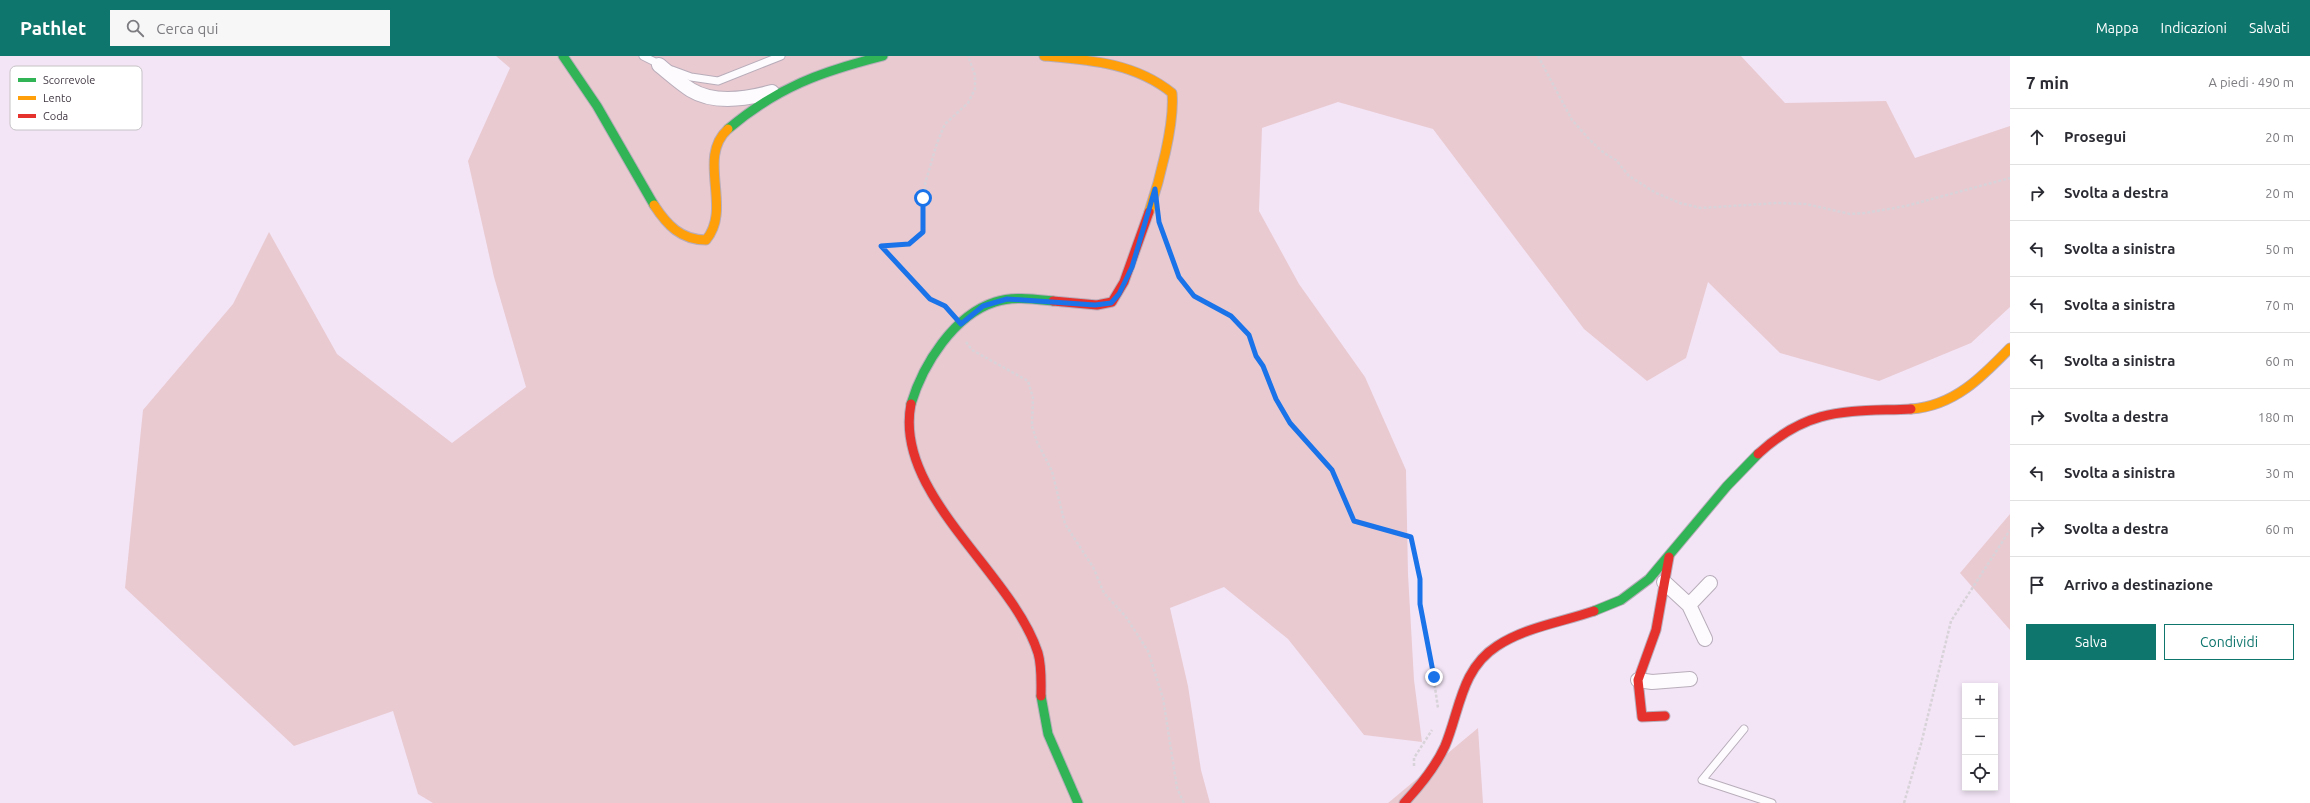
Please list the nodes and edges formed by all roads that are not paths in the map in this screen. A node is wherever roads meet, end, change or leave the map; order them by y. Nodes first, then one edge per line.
1 (563, 56) edge
2 (643, 56) edge
3 (781, 56) edge
4 (883, 56) edge
5 (1044, 56) edge
6 (659, 65) junction
7 (787, 88) junction
8 (2010, 348) edge
9 (1669, 557) junction
10 (1664, 582) junction
11 (1710, 583) dead end
12 (1689, 605) junction
13 (1705, 639) dead end
14 (1690, 679) dead end
15 (1638, 680) junction
16 (1665, 716) dead end
17 (1744, 729) dead end
18 (1078, 803) edge
19 (1404, 803) edge
20 (1772, 803) edge

1 - 7 street
2 - 6 lane
3 - 6 lane
4 - 7 street
5 - 18 street
6 - 7 street
8 - 9 street
9 - 10 street
9 - 19 street
10 - 12 street
10 - 15 street
11 - 12 street
12 - 13 street
14 - 15 street
15 - 16 street
17 - 20 lane

